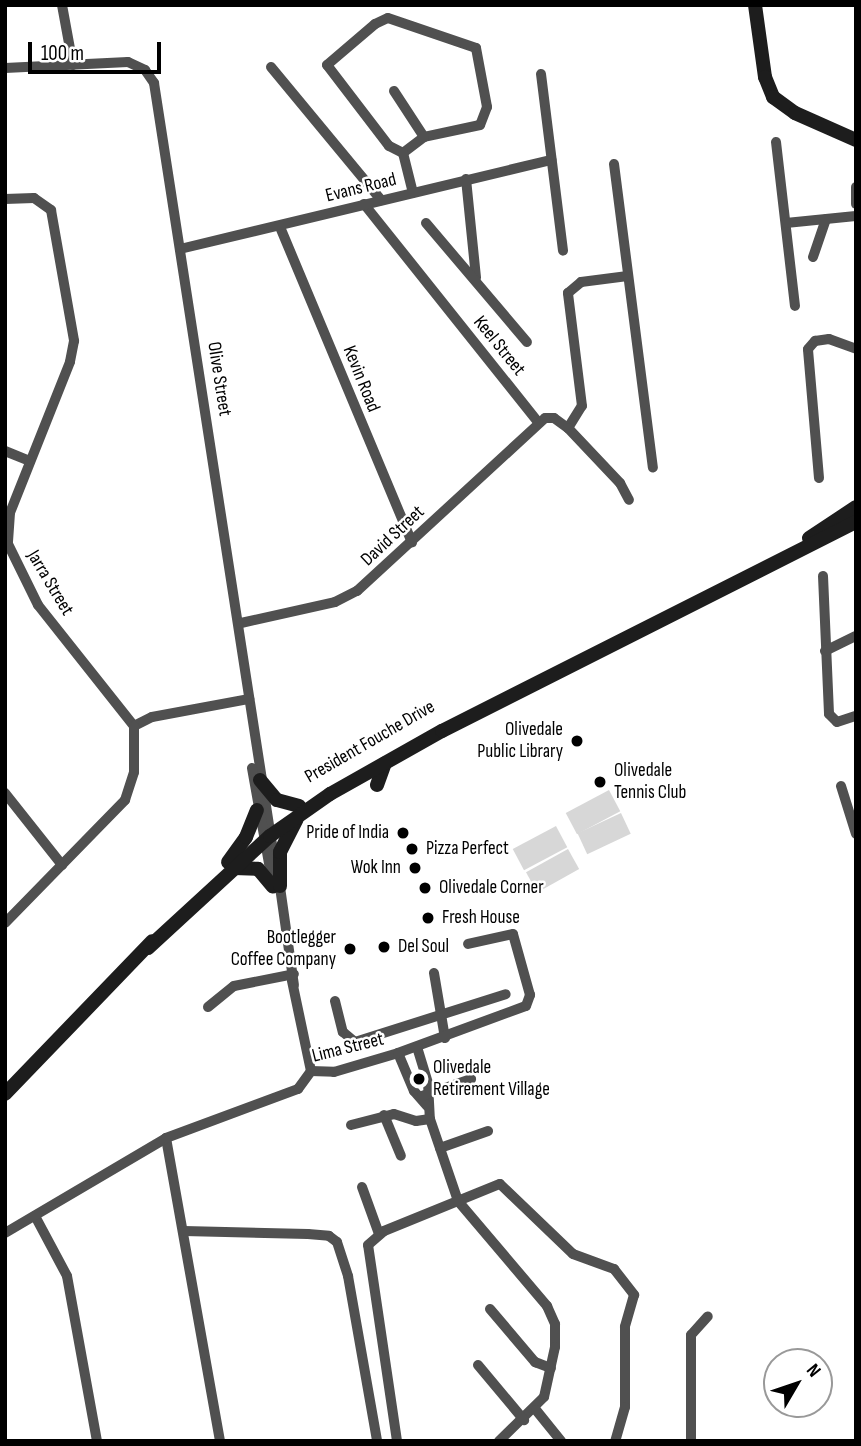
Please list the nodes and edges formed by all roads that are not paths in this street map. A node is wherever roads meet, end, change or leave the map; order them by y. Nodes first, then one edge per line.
1 (62, 5) edge
2 (755, 5) edge
3 (73, 65) junction
4 (271, 67) dead end
5 (5, 68) edge
6 (541, 74) dead end
7 (394, 91) dead end
8 (835, 129) junction
9 (856, 132) edge
10 (424, 137) junction
11 (856, 139) edge
12 (776, 142) dead end
13 (403, 153) junction
14 (551, 160) junction
15 (614, 164) dead end
16 (466, 179) junction
17 (856, 187) edge
18 (413, 193) junction
19 (5, 199) edge
20 (381, 200) junction
21 (364, 204) junction
22 (856, 204) edge
23 (856, 216) edge
24 (826, 219) junction
25 (426, 222) dead end
26 (786, 223) junction
27 (280, 227) junction
28 (180, 249) junction
29 (563, 251) dead end
30 (813, 257) dead end
31 (628, 276) junction
32 (476, 278) junction
33 (795, 306) dead end
34 (527, 342) dead end
35 (856, 349) edge
36 (538, 422) junction
37 (568, 428) junction
38 (5, 451) edge
39 (30, 461) junction
40 (653, 468) dead end
41 (820, 478) dead end
42 (629, 500) dead end
43 (856, 508) edge
44 (856, 522) edge
45 (412, 543) junction
46 (792, 552) junction
47 (823, 576) dead end
48 (241, 622) junction
49 (650, 625) junction
50 (856, 636) edge
51 (825, 651) junction
52 (249, 699) junction
53 (251, 716) junction
54 (856, 716) edge
55 (134, 726) junction
56 (386, 762) junction
57 (260, 780) junction
58 (377, 785) dead end
59 (841, 786) dead end
60 (5, 793) edge
61 (300, 809) junction
62 (257, 810) junction
63 (852, 810) edge
64 (856, 834) edge
65 (266, 835) junction
66 (62, 865) junction
67 (231, 865) junction
68 (276, 887) junction
69 (5, 923) edge
70 (468, 944) dead end
71 (434, 973) dead end
72 (293, 978) junction
73 (506, 995) dead end
74 (335, 1001) dead end
75 (208, 1007) dead end
76 (441, 1017) junction
77 (445, 1038) junction
78 (417, 1047) junction
79 (398, 1053) junction
80 (311, 1071) junction
81 (471, 1079) dead end
82 (5, 1094) edge
83 (425, 1099) junction
84 (384, 1115) junction
85 (430, 1119) junction
86 (351, 1125) dead end
87 (488, 1131) dead end
88 (166, 1138) junction
89 (440, 1148) junction
90 (401, 1156) dead end
91 (362, 1187) dead end
92 (458, 1201) junction
93 (35, 1216) junction
94 (184, 1231) junction
95 (5, 1233) edge
96 (379, 1234) junction
97 (490, 1309) dead end
98 (708, 1316) dead end
99 (478, 1365) dead end
100 (551, 1368) junction
101 (536, 1410) junction
102 (524, 1420) junction
103 (97, 1441) edge
104 (220, 1441) edge
105 (377, 1441) edge
106 (397, 1441) edge
107 (499, 1441) edge
108 (561, 1441) edge
109 (615, 1441) edge
110 (691, 1441) edge

1 - 3 street
2 - 8 street
3 - 5 street
3 - 28 street, Olive Street
4 - 20 street
6 - 14 street
7 - 10 street
8 - 9 street
8 - 11 street
10 - 13 street
10 - 13 street
12 - 26 street
13 - 18 street
14 - 16 street, Evans Road
14 - 29 street
15 - 31 street
16 - 18 street, Evans Road
16 - 32 street
17 - 22 street
18 - 20 street, Evans Road
19 - 39 street, Jarra Street
20 - 21 street, Evans Road
21 - 27 street, Evans Road
21 - 36 street, Keel Street
23 - 24 street
24 - 26 street
24 - 30 street
25 - 32 street
26 - 33 street
27 - 28 street, Evans Road
27 - 45 street, Kevin Road
28 - 48 street, Olive Street
31 - 37 street
31 - 40 street
32 - 34 street
35 - 41 street
36 - 37 street
36 - 45 street, David Street
37 - 42 street
38 - 39 street
39 - 55 street, Jarra Street
43 - 46 street, President Fouche Drive
44 - 46 street, President Fouche Drive
45 - 48 street, David Street
46 - 49 street, President Fouche Drive
47 - 51 street
48 - 52 street, Olive Street
49 - 56 street, President Fouche Drive
49 - 61 street, President Fouche Drive
50 - 51 street
51 - 54 street
52 - 53 street, Olive Street
52 - 55 street
53 - 57 street, Olive Street
53 - 62 street, Olive Street
55 - 66 street
56 - 58 street
56 - 61 street, President Fouche Drive
57 - 61 street
57 - 65 street, Olive Street
59 - 63 street
60 - 66 street
61 - 65 street, President Fouche Drive
61 - 68 street
62 - 65 street, Olive Street
62 - 67 street
63 - 64 street
65 - 67 street, President Fouche Drive
65 - 68 street, Olive Street
66 - 69 street
67 - 68 street
67 - 82 street, President Fouche Drive
68 - 72 street, Olive Street
70 - 77 street, Lima Street
71 - 76 street
72 - 75 street
72 - 80 street, Olive Street
73 - 76 street
74 - 76 street
76 - 77 street
77 - 78 street, Lima Street
78 - 79 street, Lima Street
78 - 83 street
79 - 80 street, Lima Street
79 - 83 street
80 - 88 street, Lima Street
81 - 83 street
83 - 85 street
84 - 85 street
84 - 86 street
84 - 90 street
85 - 89 street
87 - 89 street
88 - 93 street, Lima Street
88 - 94 street
89 - 92 street
91 - 96 street
92 - 96 street
92 - 100 street
92 - 109 street
93 - 95 street, Lima Street
93 - 103 street
94 - 104 street
94 - 105 street
96 - 106 street
97 - 100 street
98 - 110 street
99 - 102 street
100 - 101 street
101 - 102 street
101 - 108 street
102 - 107 street

